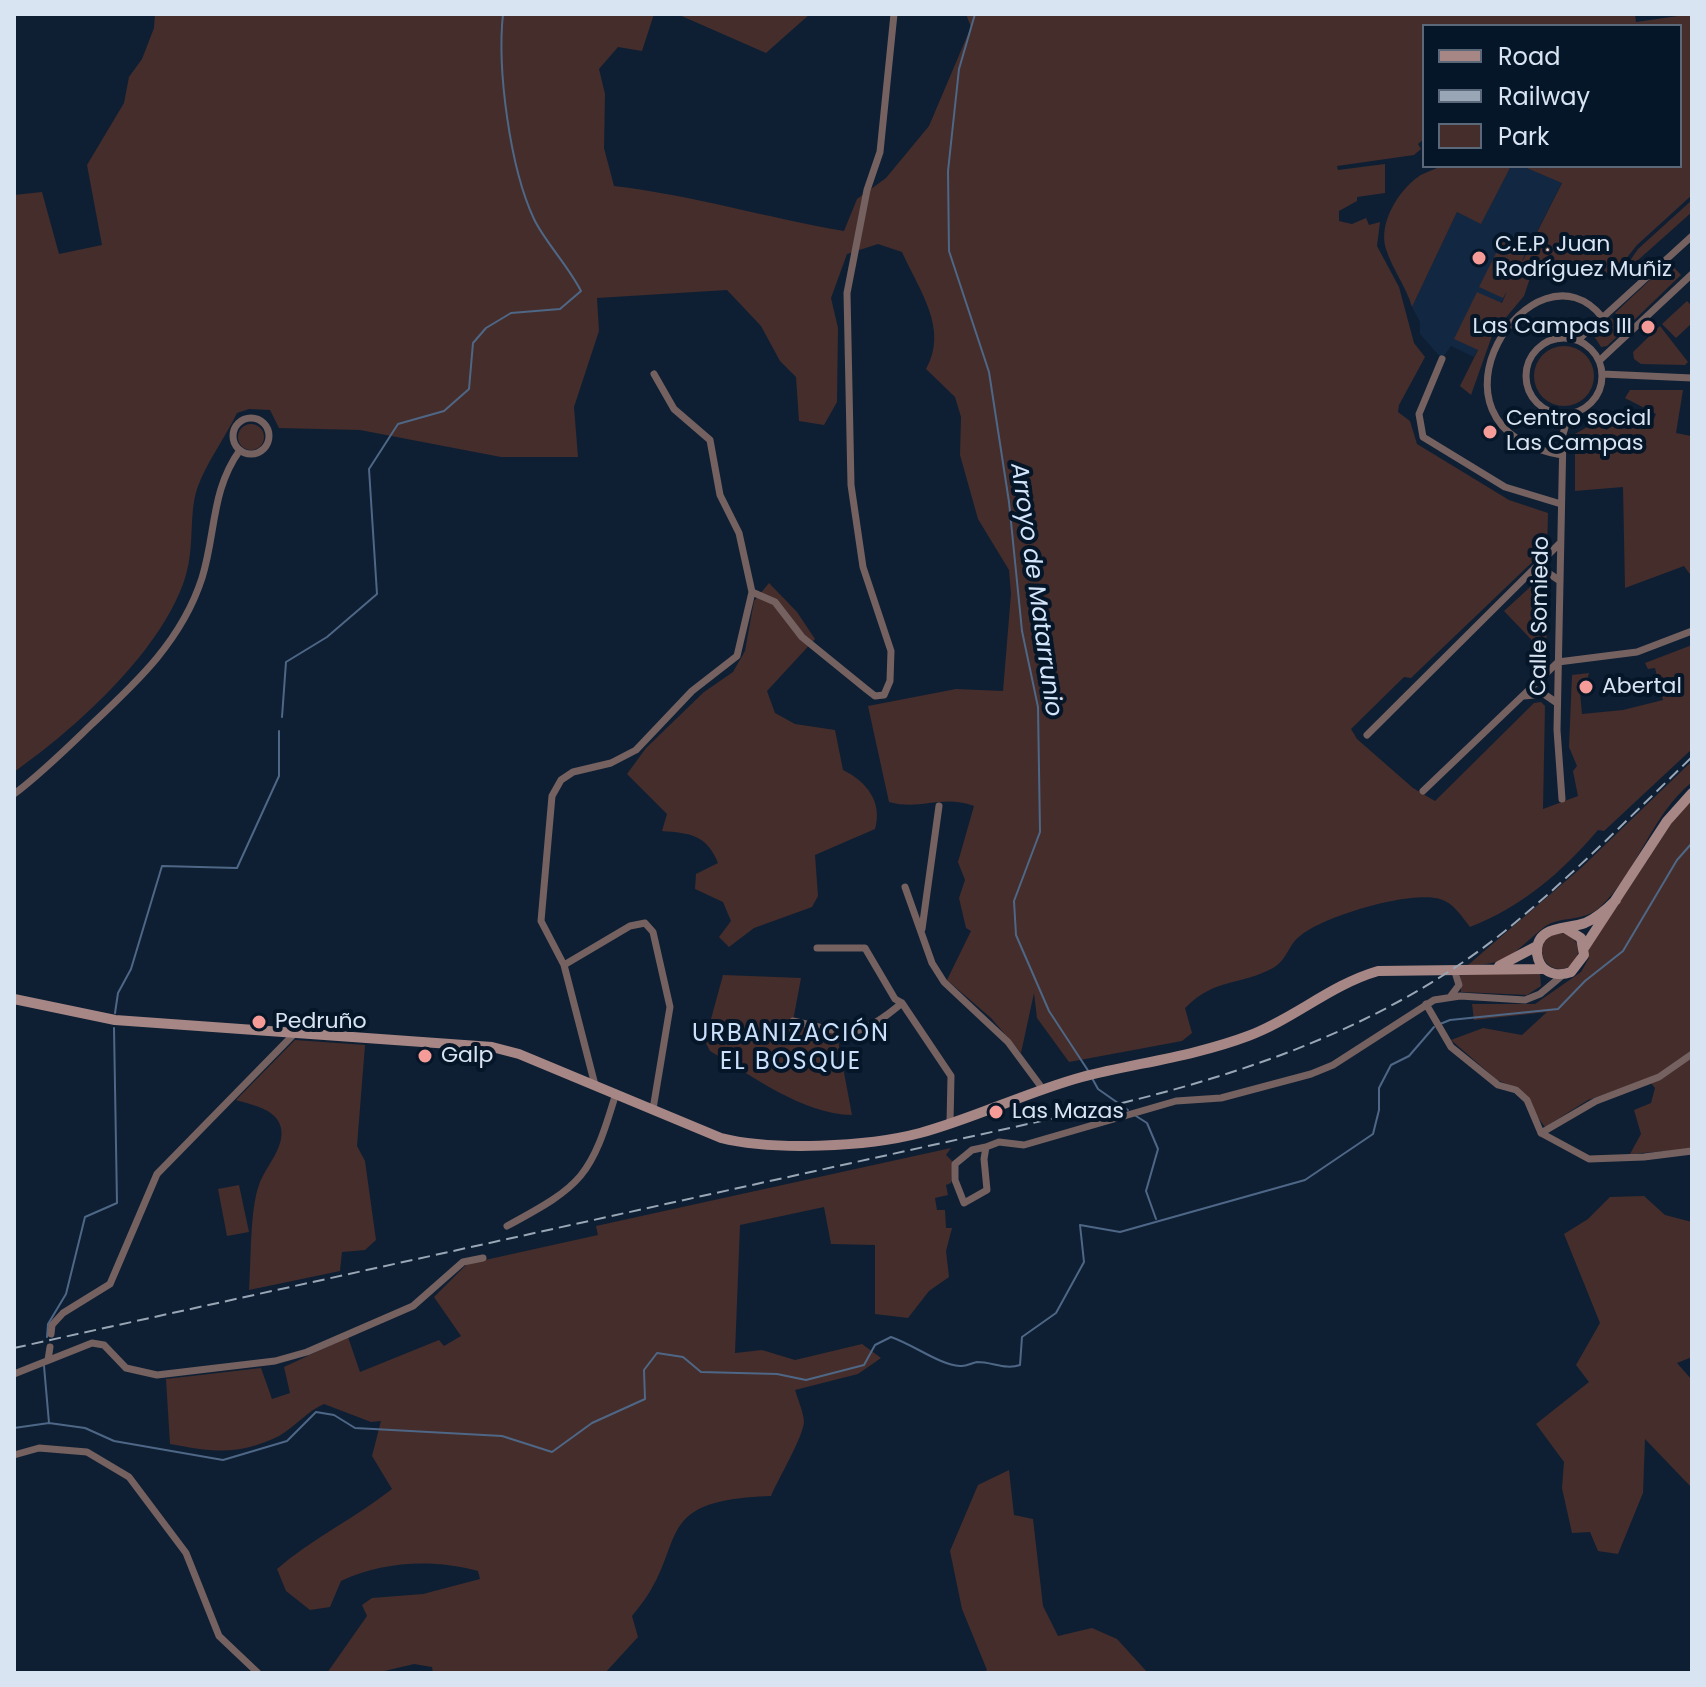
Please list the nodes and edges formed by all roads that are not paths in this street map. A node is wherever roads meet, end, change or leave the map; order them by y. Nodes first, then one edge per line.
1 (894, 14) edge
2 (1692, 236) edge
3 (1692, 274) edge
4 (1603, 318) junction
5 (1578, 340) junction
6 (1442, 359) dead end
7 (1599, 361) junction
8 (654, 374) dead end
9 (1602, 374) junction
10 (1692, 378) edge
11 (1558, 414) junction
12 (1569, 414) junction
13 (1563, 434) junction
14 (240, 450) junction
15 (1562, 455) junction
16 (1561, 504) junction
17 (1560, 543) junction
18 (1531, 572) junction
19 (1560, 581) junction
20 (752, 592) junction
21 (1692, 631) edge
22 (1558, 662) junction
23 (1522, 697) junction
24 (1557, 703) junction
25 (1367, 735) dead end
26 (1423, 791) dead end
27 (1692, 793) edge
28 (14, 794) edge
29 (1562, 799) dead end
30 (939, 806) dead end
31 (905, 887) dead end
32 (1616, 900) junction
33 (1565, 928) junction
34 (922, 935) junction
35 (1537, 946) junction
36 (817, 948) dead end
37 (1584, 948) junction
38 (564, 965) junction
39 (1454, 969) junction
40 (1489, 969) junction
41 (1545, 970) junction
42 (1564, 974) junction
43 (1540, 994) junction
44 (1450, 997) junction
45 (14, 999) edge
46 (902, 1003) junction
47 (1426, 1004) junction
48 (793, 1021) dead end
49 (296, 1032) junction
50 (1692, 1054) edge
51 (595, 1085) junction
52 (1042, 1088) junction
53 (616, 1093) junction
54 (653, 1109) junction
55 (950, 1123) junction
56 (1541, 1133) junction
57 (986, 1147) junction
58 (1692, 1151) edge
59 (507, 1226) dead end
60 (483, 1258) dead end
61 (51, 1334) dead end
62 (50, 1347) dead end
63 (48, 1360) junction
64 (14, 1374) edge
65 (14, 1455) edge
66 (258, 1673) edge

1 - 20 street
2 - 4 street
3 - 7 street
4 - 5 street
4 - 15 street
5 - 7 street
5 - 11 street
6 - 16 street
7 - 9 street
8 - 20 street
9 - 10 street
9 - 12 street
11 - 12 street
11 - 13 street, Calle Somiedo
12 - 13 street, Calle Somiedo
13 - 15 street, Calle Somiedo
14 - 14 street
14 - 28 street
15 - 16 street, Calle Somiedo
16 - 17 street, Calle Somiedo
17 - 18 street
17 - 19 street, Calle Somiedo
18 - 19 street
18 - 25 street
19 - 22 street, Calle Somiedo
20 - 38 street
21 - 22 street
22 - 23 street
22 - 24 street, Calle Somiedo
23 - 24 street
23 - 26 street
24 - 29 street, Calle Somiedo
27 - 32 street
30 - 34 street
31 - 34 street
32 - 33 street
32 - 37 street
33 - 35 street
33 - 37 street
34 - 52 street
35 - 40 street
35 - 41 street
36 - 46 street
37 - 42 street
38 - 51 street
38 - 54 street
39 - 40 street
39 - 44 street
39 - 52 street
40 - 41 street
41 - 42 street
41 - 43 street
42 - 43 street
43 - 44 street
44 - 47 street
45 - 49 street
46 - 48 street
46 - 55 street
47 - 56 street
47 - 57 street
49 - 51 street
49 - 61 street
50 - 56 street
51 - 53 street
52 - 55 street
53 - 54 street
53 - 59 street
54 - 55 street
56 - 58 street
57 - 57 street
60 - 63 street
62 - 63 street
63 - 64 street
65 - 66 street

